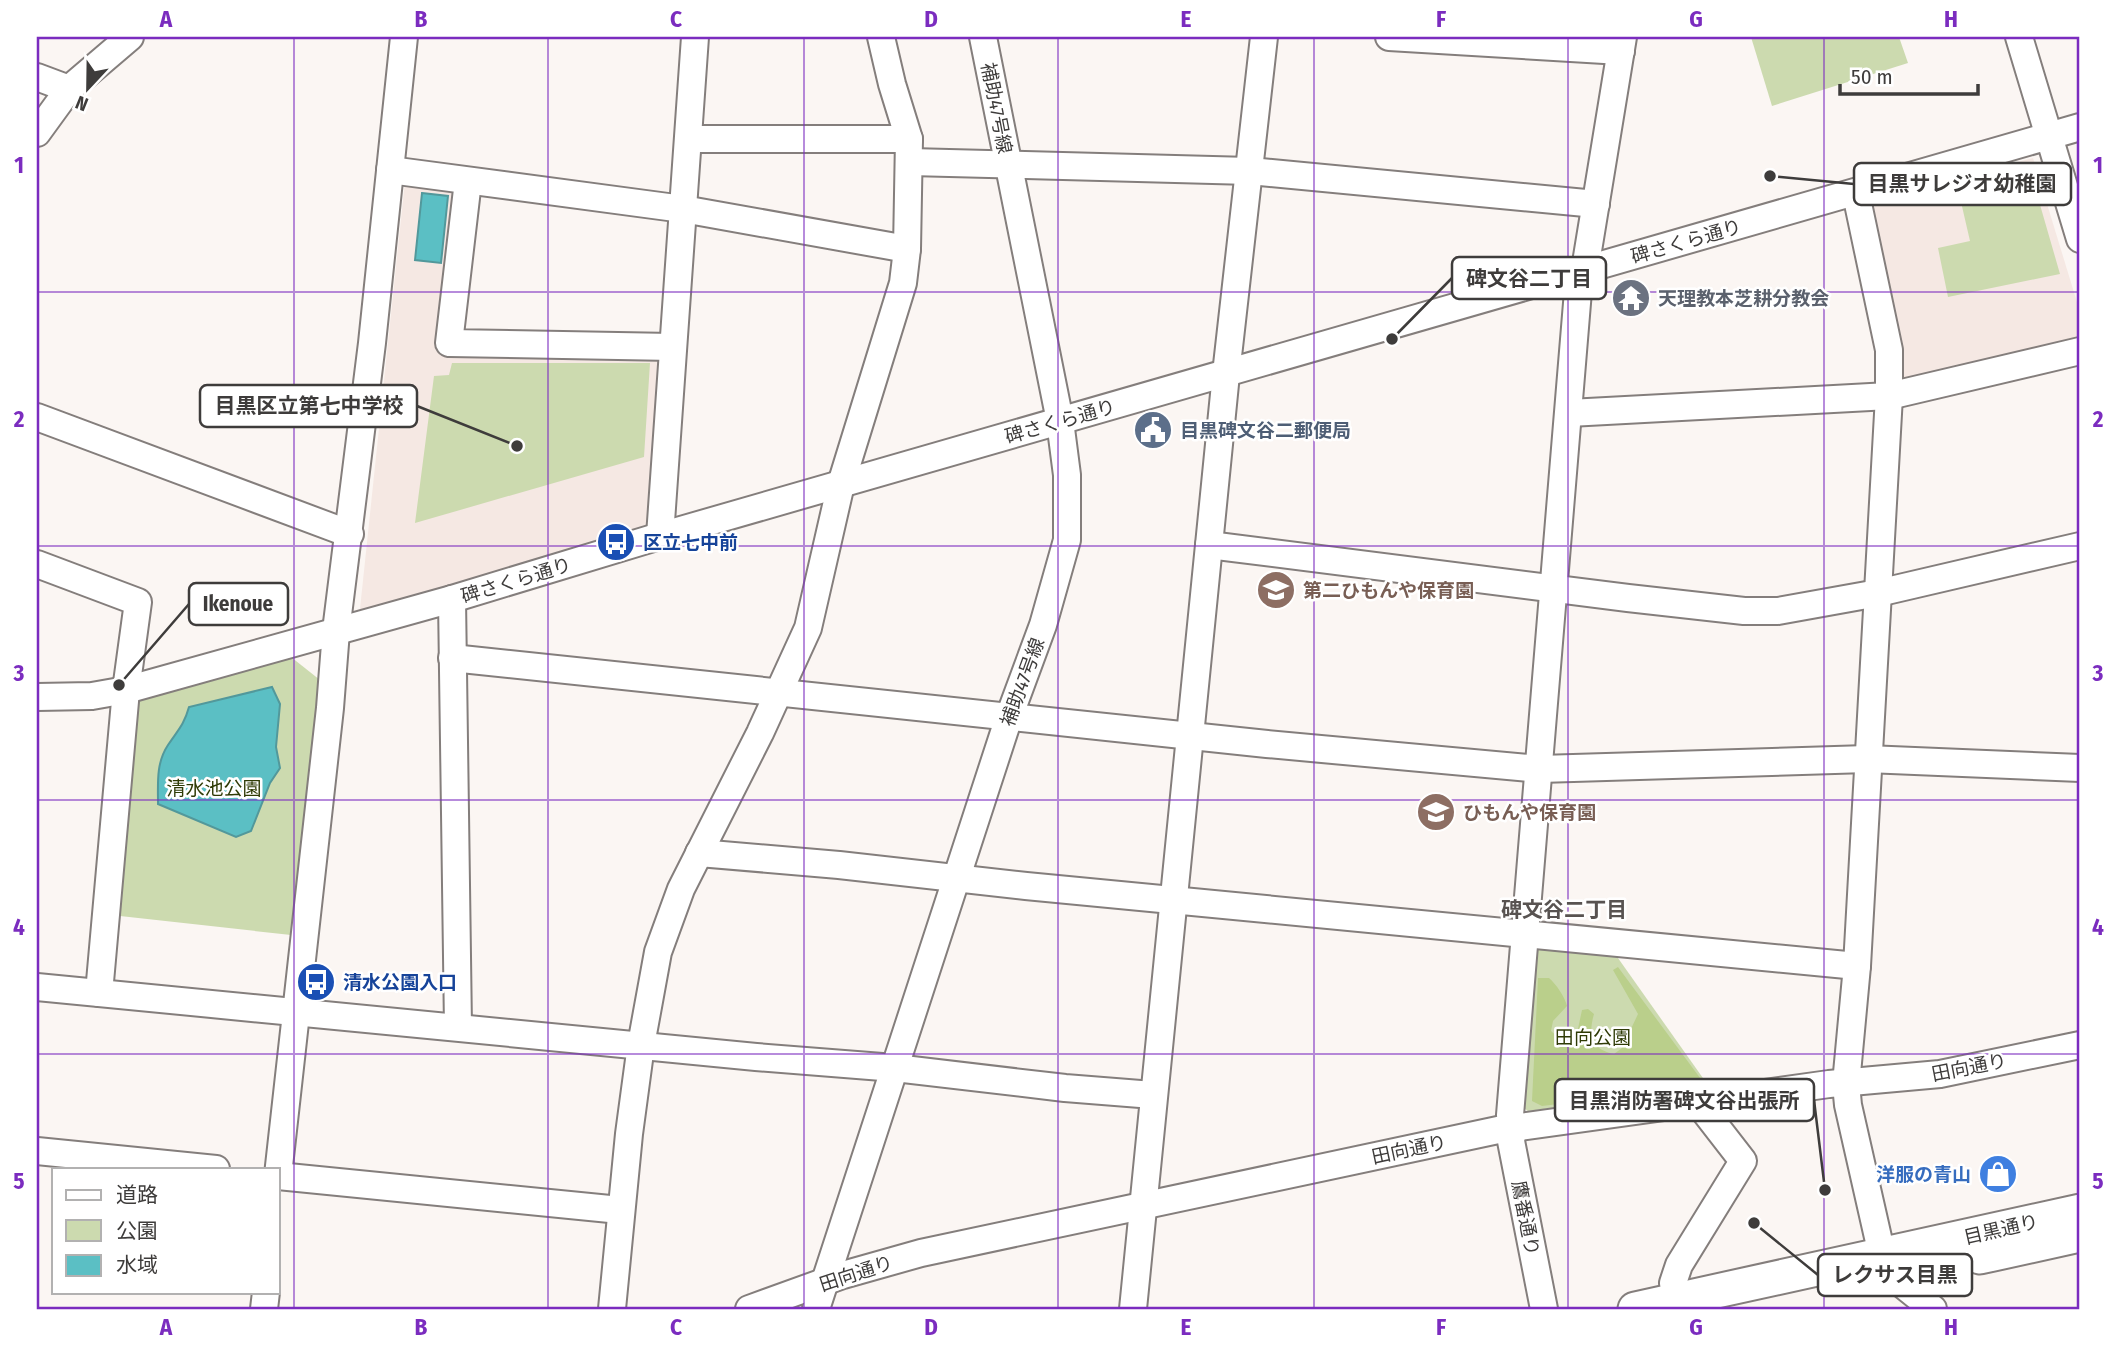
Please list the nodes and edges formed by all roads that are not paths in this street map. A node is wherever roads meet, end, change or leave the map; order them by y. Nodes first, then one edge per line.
1 (130, 37) edge
2 (404, 37) edge
3 (695, 37) edge
4 (881, 37) edge
5 (983, 37) edge
6 (1264, 37) edge
7 (1389, 37) edge
8 (2019, 37) edge
9 (1622, 44) edge
10 (37, 77) edge
11 (69, 89) junction
12 (2080, 128) edge
13 (37, 133) edge
14 (2050, 136) junction
15 (689, 139) junction
16 (910, 151) junction
17 (1007, 163) junction
18 (390, 170) junction
19 (1250, 171) junction
20 (468, 181) junction
21 (1856, 194) junction
22 (1596, 204) junction
23 (683, 209) junction
24 (2080, 239) edge
25 (907, 249) junction
26 (1585, 269) junction
27 (673, 347) junction
28 (2080, 351) edge
29 (1226, 373) junction
30 (1889, 396) junction
31 (1569, 412) junction
32 (37, 417) edge
33 (1060, 421) junction
34 (841, 484) junction
35 (350, 534) junction
36 (660, 536) junction
37 (1209, 545) junction
38 (2080, 545) edge
39 (37, 564) edge
40 (1555, 588) junction
41 (1878, 593) junction
42 (452, 599) junction
43 (336, 631) junction
44 (452, 658) junction
45 (126, 691) junction
46 (779, 691) junction
47 (37, 697) edge
48 (1009, 717) junction
49 (1191, 736) junction
50 (1867, 759) junction
51 (2080, 768) edge
52 (1540, 769) junction
53 (699, 853) junction
54 (957, 878) junction
55 (1173, 899) junction
56 (1527, 934) junction
57 (1857, 966) junction
58 (37, 987) edge
59 (99, 993) junction
60 (296, 1011) junction
61 (458, 1027) junction
62 (641, 1045) junction
63 (2080, 1045) edge
64 (895, 1068) junction
65 (1846, 1084) junction
66 (1153, 1096) junction
67 (1702, 1103) junction
68 (1513, 1128) junction
69 (37, 1151) edge
70 (206, 1168) edge
71 (279, 1168) edge
72 (280, 1175) edge
73 (1142, 1205) junction
74 (620, 1210) junction
75 (2080, 1211) edge
76 (2080, 1235) edge
77 (1887, 1266) junction
78 (824, 1284) junction
79 (1678, 1299) junction
80 (612, 1309) edge
81 (749, 1309) edge
82 (816, 1309) edge
83 (1133, 1309) edge
84 (1544, 1309) edge
85 (1635, 1309) edge
86 (1742, 1309) edge
87 (1933, 1309) edge

1 - 11 street
2 - 18 street
3 - 15 street
4 - 16 street
5 - 17 street, 補助47号線
6 - 19 street
7 - 9 street
8 - 14 street
9 - 22 street, 鷹番通り
10 - 11 street
11 - 13 street
12 - 14 street, 碑さくら通り
14 - 21 street, 碑さくら通り
14 - 24 street
15 - 16 street
15 - 23 street
16 - 17 street
16 - 25 street
17 - 19 street
17 - 33 street, 補助47号線
18 - 20 street
18 - 35 street
19 - 22 street
19 - 29 street
20 - 23 street
20 - 27 street
21 - 26 street, 碑さくら通り
21 - 30 street
22 - 26 street, 鷹番通り
23 - 25 street
23 - 27 street
25 - 34 street
26 - 29 street, 碑さくら通り
26 - 31 street, 鷹番通り
27 - 36 street
28 - 30 street
29 - 33 street, 碑さくら通り
29 - 37 street
30 - 31 street
30 - 41 street
31 - 40 street, 鷹番通り
32 - 35 street
33 - 34 street, 碑さくら通り
33 - 48 street, 補助47号線
34 - 36 street, 碑さくら通り
34 - 46 street
35 - 43 street
36 - 42 street, 碑さくら通り
37 - 40 street
37 - 49 street
38 - 41 street
39 - 45 street
40 - 41 street
40 - 52 street, 鷹番通り
41 - 50 street
42 - 43 street, 碑さくら通り
42 - 44 street
43 - 45 street, 碑さくら通り
43 - 60 street
44 - 46 street
44 - 61 street
45 - 47 street, 碑さくら通り
45 - 59 street
46 - 48 street
46 - 53 street
48 - 49 street
48 - 54 street, 補助47号線
49 - 52 street
49 - 55 street
50 - 51 street
50 - 52 street
50 - 57 street
52 - 56 street, 鷹番通り
53 - 54 street
53 - 62 street
54 - 55 street
54 - 64 street, 補助47号線
55 - 56 street
55 - 66 street
56 - 57 street
56 - 68 street, 鷹番通り
57 - 65 street
58 - 59 street
59 - 60 street
60 - 61 street
60 - 71 street
61 - 62 street
62 - 64 street
62 - 74 street
63 - 65 street, 田向通り
64 - 66 street
64 - 78 street, 補助47号線
65 - 67 street, 田向通り
65 - 77 street
66 - 73 street
67 - 68 street, 田向通り
67 - 79 street
68 - 73 street, 田向通り
68 - 84 street, 鷹番通り
69 - 70 street
72 - 74 street
73 - 78 street, 田向通り
73 - 83 street
74 - 80 street
75 - 77 main road, 目黒通り
76 - 77 main road, 目黒通り
77 - 79 main road, 目黒通り
77 - 86 main road, 目黒通り
77 - 87 street
78 - 81 street, 田向通り
78 - 82 street, 補助47号線
79 - 85 main road, 目黒通り

